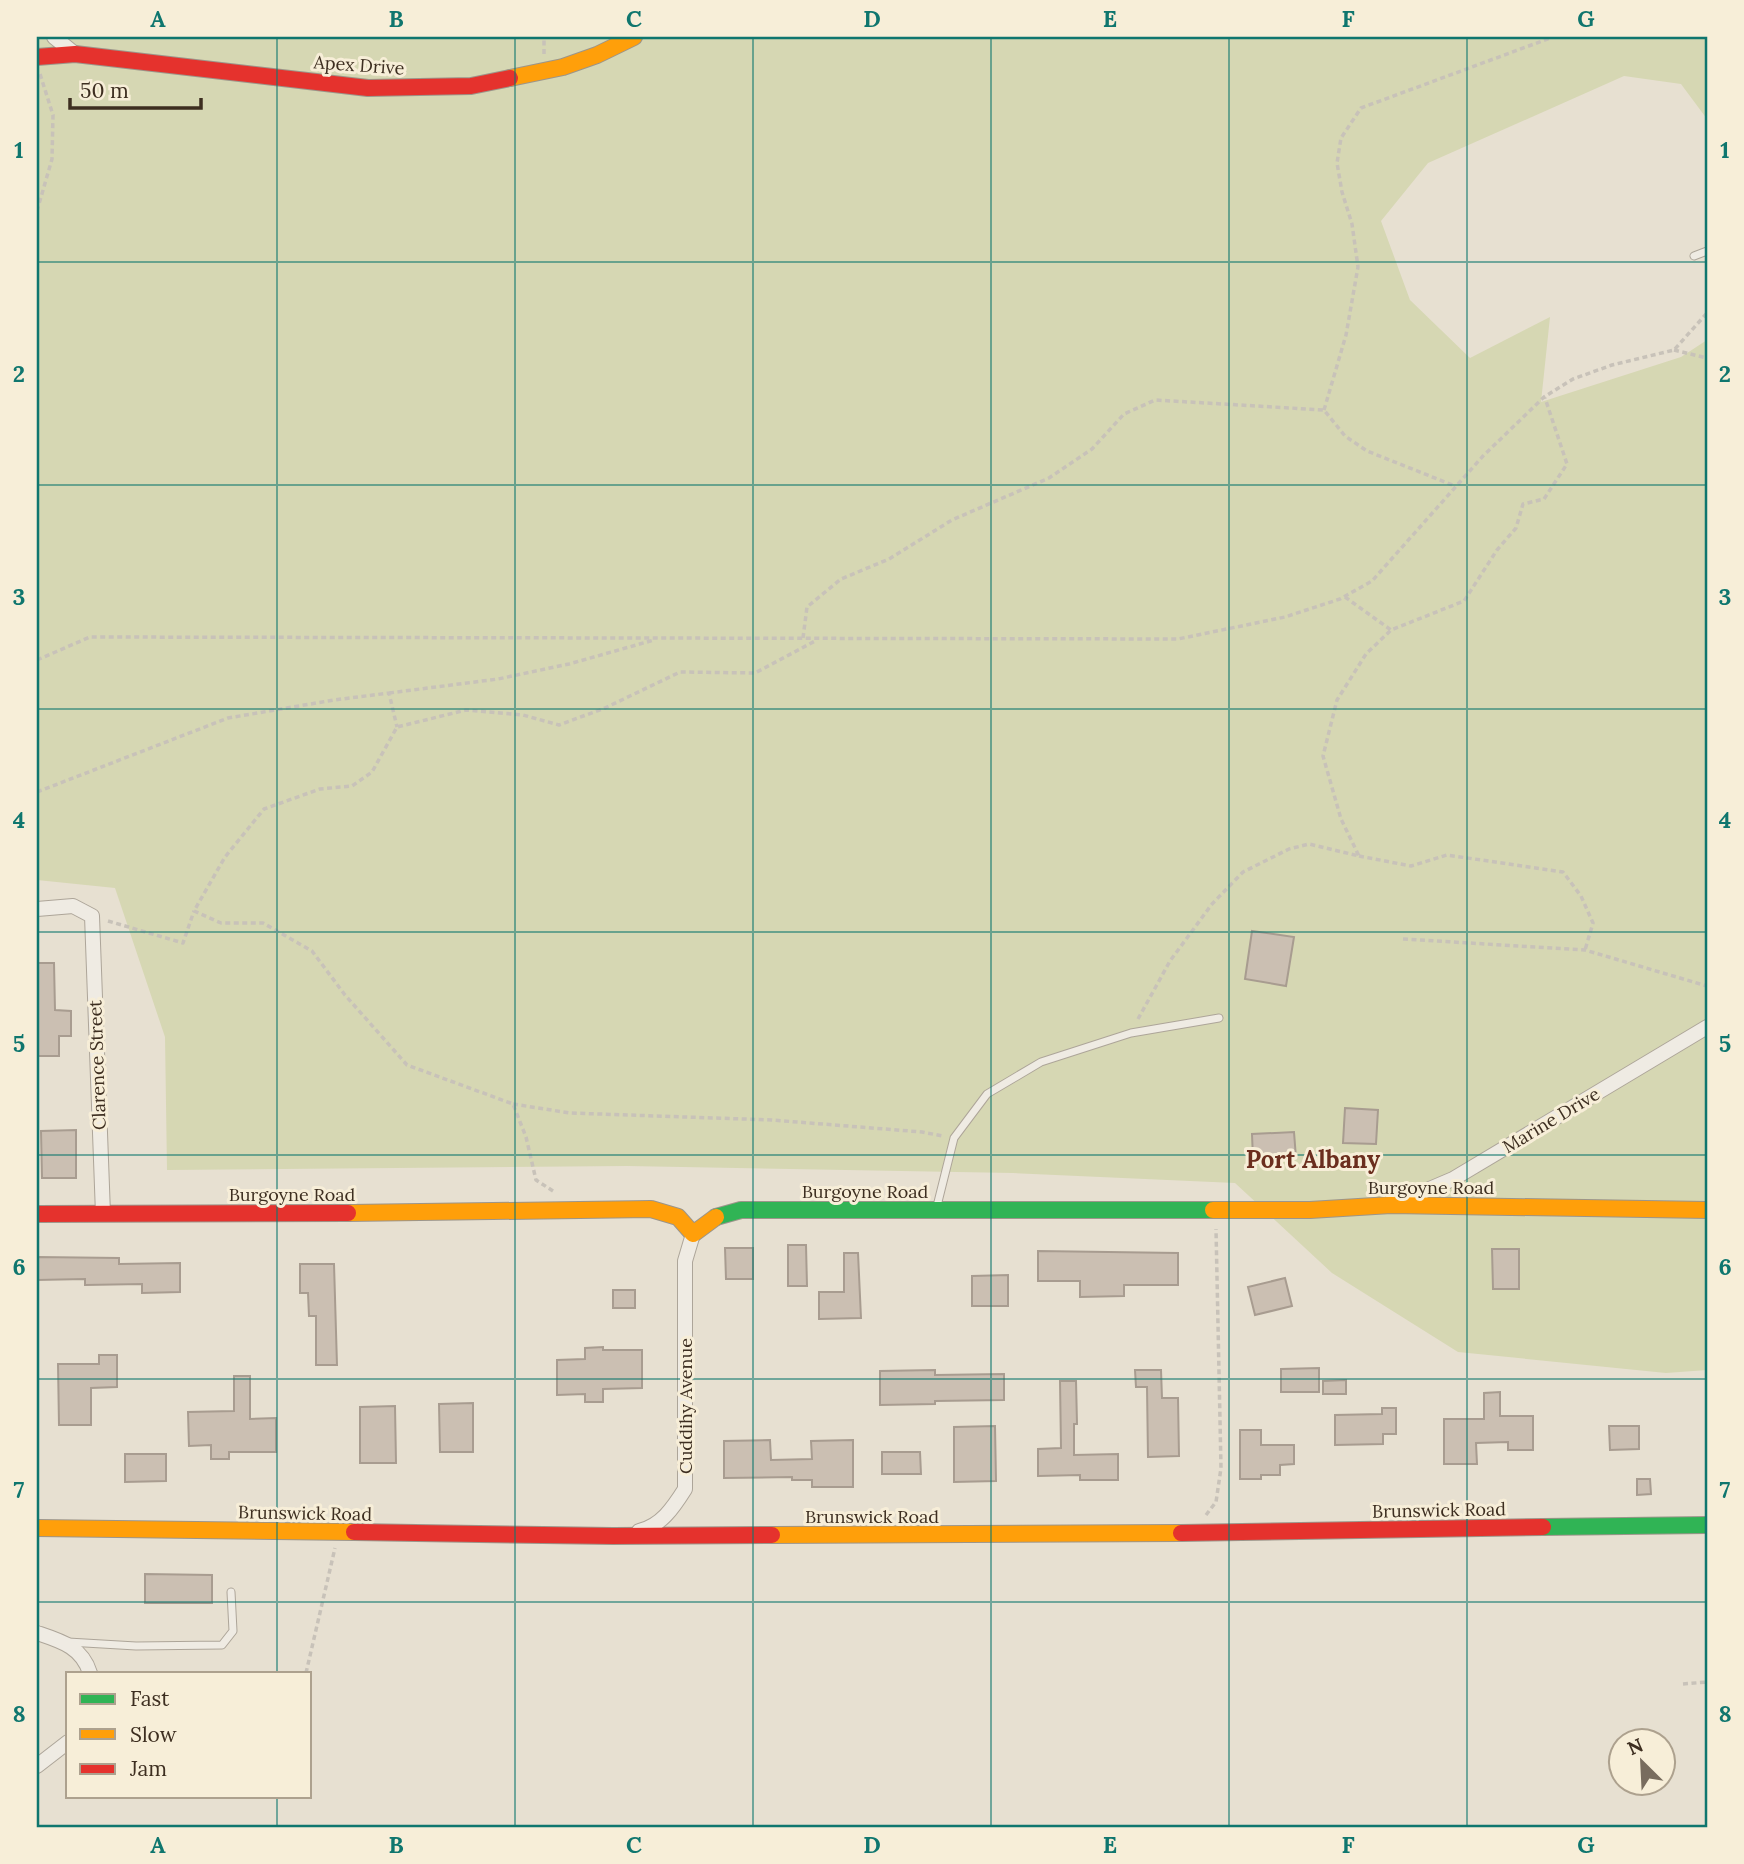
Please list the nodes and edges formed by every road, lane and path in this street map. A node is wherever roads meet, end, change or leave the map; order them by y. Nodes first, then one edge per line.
1 (54, 37) edge
2 (634, 37) edge
3 (1553, 37) edge
4 (75, 54) junction
5 (38, 62) edge
6 (37, 211) edge
7 (1707, 251) edge
8 (1694, 256) dead end
9 (1707, 313) edge
10 (1674, 350) junction
11 (1707, 358) edge
12 (1545, 397) junction
13 (1324, 410) junction
14 (1455, 486) junction
15 (1345, 597) junction
16 (1391, 630) junction
17 (660, 638) junction
18 (802, 639) junction
19 (818, 639) junction
20 (37, 660) edge
21 (389, 694) junction
22 (397, 727) junction
23 (37, 792) edge
24 (1359, 856) junction
25 (37, 909) edge
26 (194, 911) junction
27 (92, 916) junction
28 (1403, 939) dead end
29 (1585, 950) junction
30 (1707, 986) edge
31 (1219, 1018) dead end
32 (1707, 1027) edge
33 (1131, 1033) junction
34 (513, 1104) junction
35 (954, 1138) junction
36 (558, 1194) dead end
37 (1391, 1205) junction
38 (936, 1210) junction
39 (1707, 1210) edge
40 (37, 1214) edge
41 (103, 1214) junction
42 (1216, 1216) dead end
43 (693, 1234) junction
44 (1707, 1525) edge
45 (37, 1528) edge
46 (1178, 1533) junction
47 (614, 1536) junction
48 (336, 1543) dead end
49 (231, 1592) dead end
50 (37, 1633) edge
51 (67, 1642) junction
52 (90, 1672) edge
53 (306, 1672) edge
54 (1707, 1682) edge
55 (1683, 1685) dead end
56 (66, 1744) edge
57 (37, 1766) edge

1 - 4 street
2 - 4 street, Apex Drive
3 - 13 path
4 - 5 street, Apex Drive
5 - 6 path
7 - 8 lane
9 - 10 path
10 - 11 path
10 - 12 path
12 - 14 path
12 - 16 path
13 - 14 path
13 - 18 path
14 - 15 path
15 - 16 path
15 - 19 path
16 - 24 path
17 - 18 path
17 - 20 path
17 - 21 path
18 - 19 path
19 - 22 path
21 - 22 path
21 - 23 path
22 - 26 path
24 - 29 path
24 - 33 path
25 - 27 street
26 - 27 path
26 - 34 path
27 - 41 street, Clarence Street
28 - 29 path
29 - 30 path
31 - 33 lane
32 - 37 street, Marine Drive
33 - 35 lane
34 - 35 path
34 - 36 path
35 - 38 lane
37 - 38 street, Burgoyne Road
37 - 39 street, Burgoyne Road
38 - 43 street, Burgoyne Road
40 - 41 street, Burgoyne Road
41 - 43 street, Burgoyne Road
42 - 46 path
43 - 47 street, Cuddihy Avenue
44 - 46 street, Brunswick Road
45 - 47 street, Brunswick Road
46 - 47 street, Brunswick Road
48 - 53 path
49 - 51 lane
50 - 51 street
51 - 52 street
54 - 55 path
56 - 57 street

